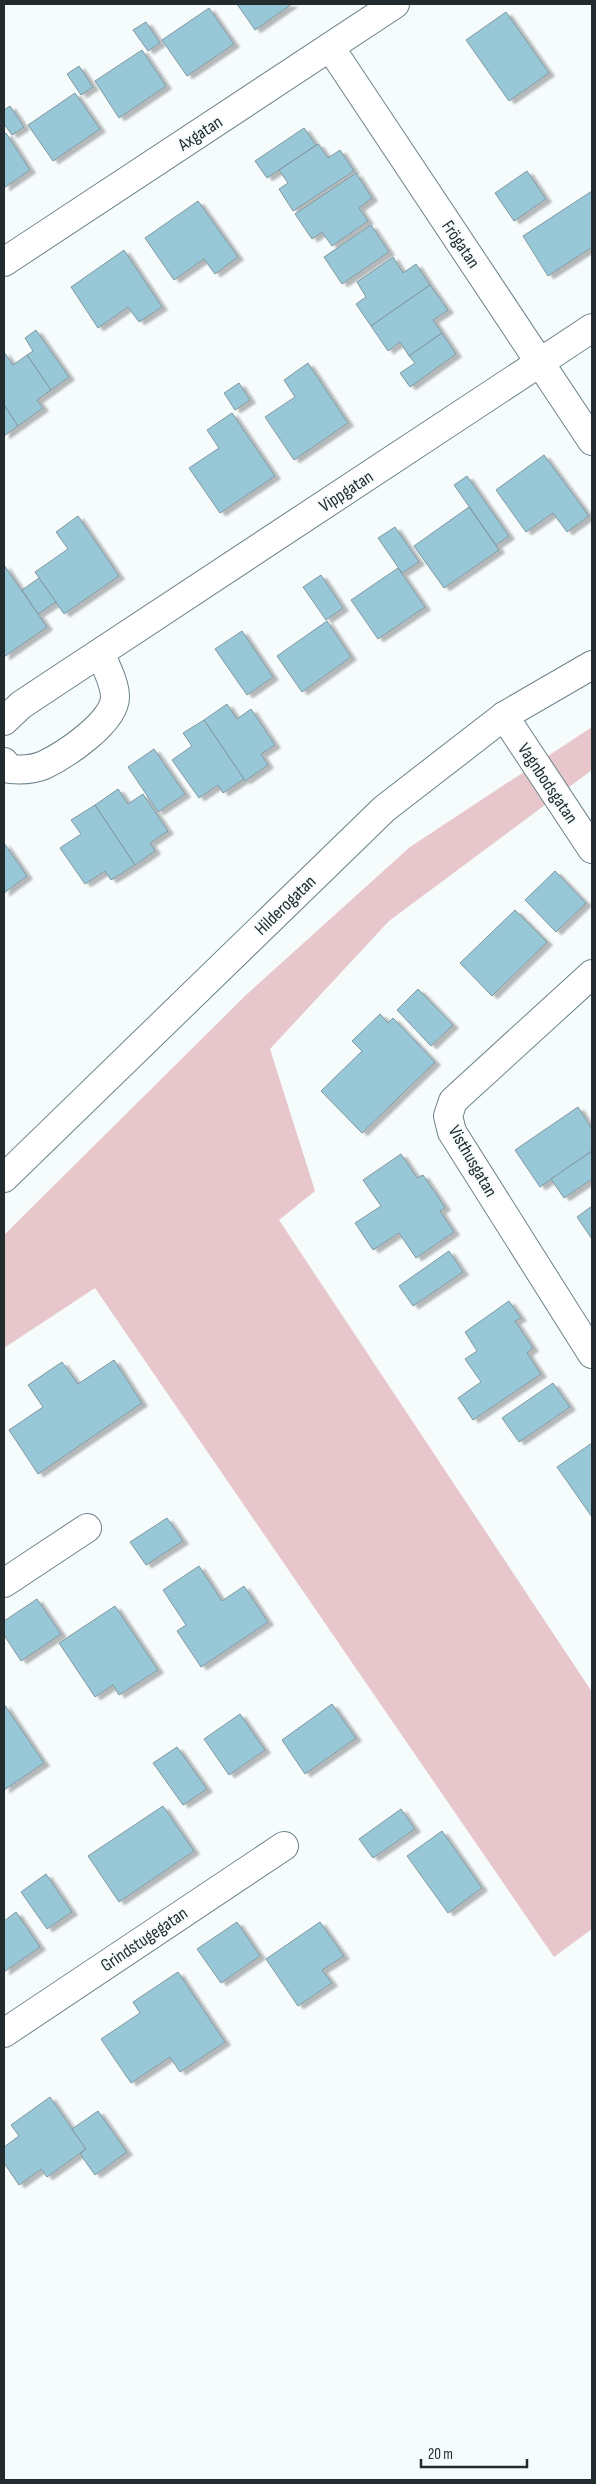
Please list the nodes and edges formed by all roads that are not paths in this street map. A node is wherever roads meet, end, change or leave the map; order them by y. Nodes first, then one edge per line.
1 (395, 4) edge
2 (330, 47) junction
3 (4, 262) edge
4 (592, 328) edge
5 (540, 363) junction
6 (592, 441) edge
7 (100, 653) junction
8 (592, 665) edge
9 (504, 716) junction
10 (4, 721) edge
11 (4, 762) edge
12 (592, 849) edge
13 (592, 974) edge
14 (4, 1178) edge
15 (592, 1354) edge
16 (87, 1528) dead end
17 (4, 1583) edge
18 (284, 1846) dead end
19 (4, 2032) edge

1 - 2 street, Axgatan
2 - 3 street, Axgatan
2 - 5 street, Frögatan
4 - 5 street, Vippgatan
5 - 6 street, Frögatan
5 - 7 street, Vippgatan
7 - 10 street, Vippgatan
7 - 11 street
8 - 9 street, Hilderogatan
9 - 12 street, Vagnbodsgatan
9 - 14 street, Hilderogatan
13 - 15 street, Visthusgatan
16 - 17 street
18 - 19 street, Grindstugegatan

